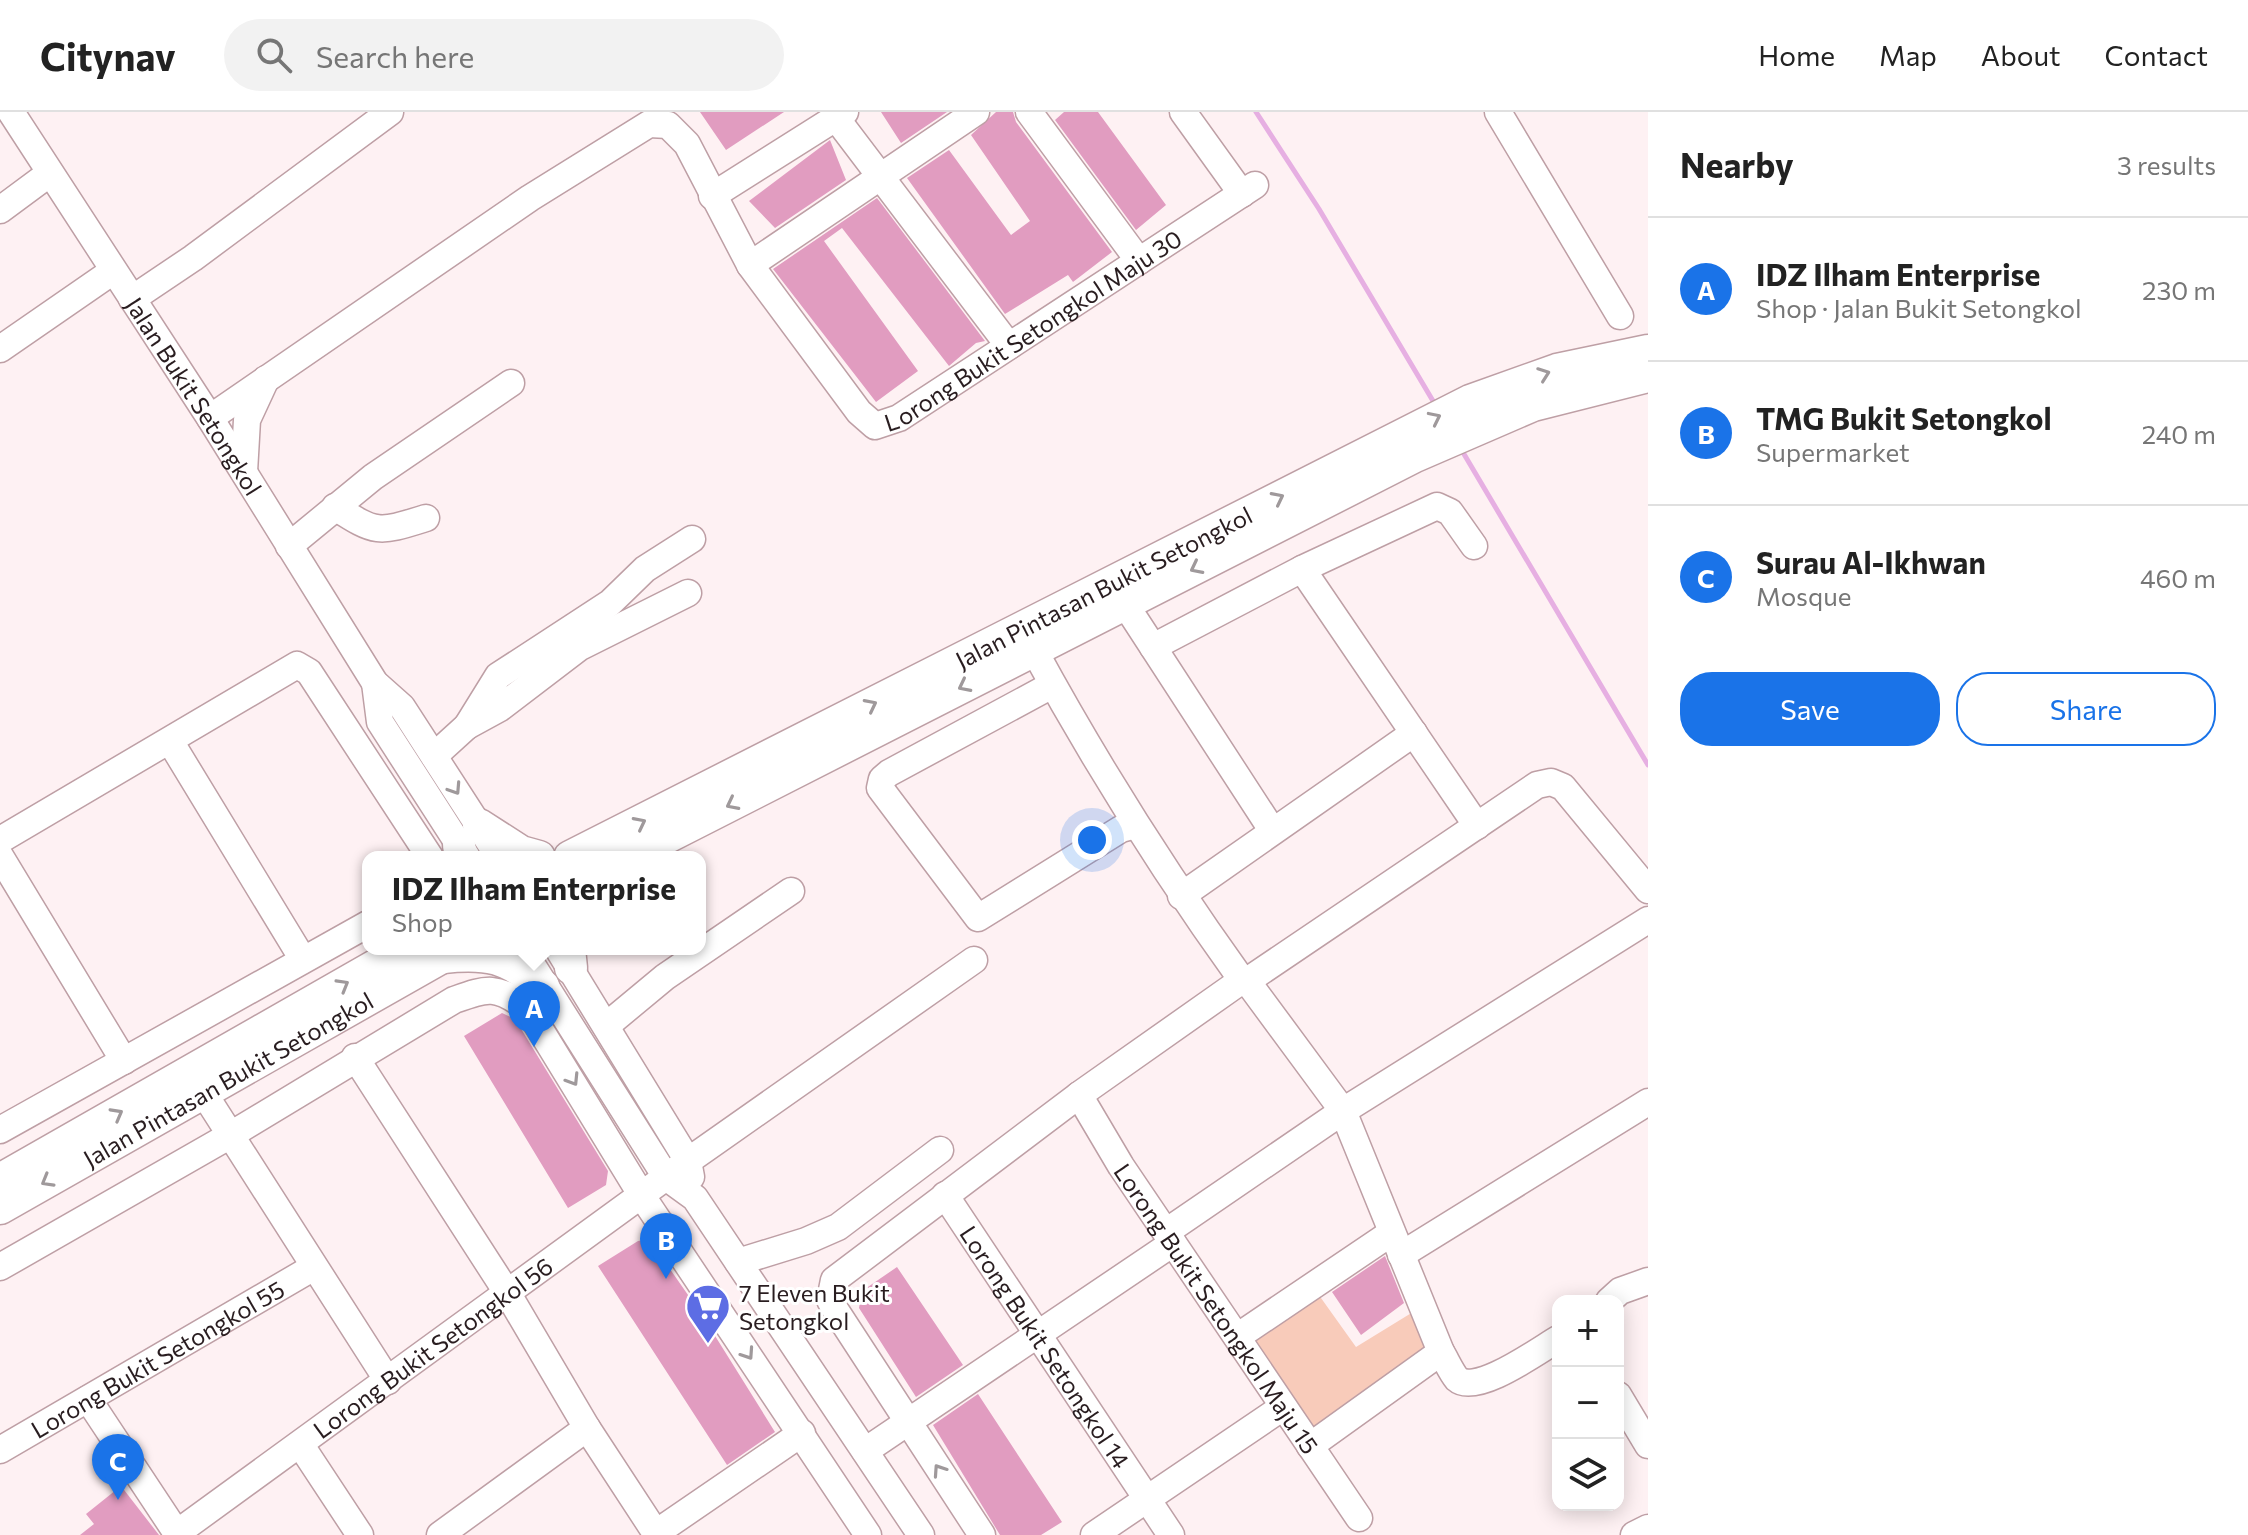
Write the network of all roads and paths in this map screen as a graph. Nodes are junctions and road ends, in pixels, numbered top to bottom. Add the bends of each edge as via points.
1 (11, 112) edge
2 (390, 112) edge
3 (976, 112) edge
4 (1029, 112) edge
5 (1183, 112) edge
6 (1498, 112) edge
7 (840, 115) edge
8 (50, 173) junction
9 (880, 177) junction
10 (712, 196) junction
11 (0, 210) edge
12 (1139, 261) junction
13 (750, 265) junction
14 (113, 271) junction
15 (132, 299) junction
16 (1620, 316) dead end
17 (1009, 346) junction
18 (0, 349) edge
19 (1648, 351) edge
20 (1648, 376) edge
21 (266, 379) junction
22 (185, 380) junction
23 (511, 383) dead end
24 (237, 399) junction
25 (1475, 413) junction
26 (210, 418) junction
27 (1408, 446) junction
28 (244, 472) junction
29 (335, 507) junction
30 (426, 518) dead end
31 (692, 539) dead end
32 (289, 546) junction
33 (1474, 546) dead end
34 (1302, 569) junction
35 (688, 593) dead end
36 (1125, 604) junction
37 (1153, 647) junction
38 (1034, 650) junction
39 (375, 683) junction
40 (1052, 685) junction
41 (467, 726) junction
42 (1414, 733) junction
43 (170, 741) junction
44 (434, 756) junction
45 (1136, 825) junction
46 (1477, 826) junction
47 (1272, 830) junction
48 (0, 840) edge
49 (459, 848) edge
50 (506, 851) edge
51 (576, 851) edge
52 (640, 851) edge
53 (0, 856) edge
54 (1648, 890) edge
55 (791, 891) dead end
56 (1181, 896) junction
57 (1648, 920) edge
58 (362, 927) edge
59 (706, 949) edge
60 (394, 955) edge
61 (447, 955) edge
62 (487, 955) edge
63 (525, 955) edge
64 (566, 955) edge
65 (697, 955) edge
66 (302, 958) junction
67 (974, 960) dead end
68 (1244, 983) junction
69 (543, 986) junction
70 (606, 1026) junction
71 (355, 1057) junction
72 (124, 1061) junction
73 (1079, 1095) junction
74 (1648, 1102) edge
75 (1343, 1111) junction
76 (216, 1114) junction
77 (0, 1130) edge
78 (940, 1150) dead end
79 (688, 1161) junction
80 (666, 1177) junction
81 (0, 1180) edge
82 (945, 1195) junction
83 (642, 1196) junction
84 (695, 1198) junction
85 (0, 1208) edge
86 (1169, 1238) junction
87 (1396, 1244) junction
88 (738, 1262) junction
89 (0, 1267) edge
90 (314, 1267) junction
91 (1648, 1281) edge
92 (508, 1294) junction
93 (1616, 1295) edge
94 (1037, 1335) junction
95 (1237, 1337) junction
96 (1552, 1342) edge
97 (1441, 1352) junction
98 (388, 1381) junction
99 (88, 1399) junction
100 (1624, 1405) edge
101 (1283, 1407) junction
102 (907, 1423) junction
103 (587, 1428) junction
104 (802, 1433) junction
105 (300, 1444) junction
106 (1648, 1445) edge
107 (1310, 1446) junction
108 (0, 1450) edge
109 (865, 1451) junction
110 (1147, 1499) junction
111 (1359, 1518) dead end
112 (1648, 1528) edge
113 (917, 1533) edge
114 (177, 1534) edge
115 (656, 1534) edge
116 (360, 1535) edge
117 (440, 1535) edge
118 (868, 1535) edge
119 (982, 1535) edge
120 (1094, 1535) edge
121 (1171, 1535) edge
122 (1634, 1535) edge

1 - 8 street, Jalan Bukit Setongkol
2 - 15 street
3 - 9 street
4 - 12 street
5 - 12 street, Lorong Bukit Setongkol Maju 30 via 1249,190
6 - 16 street
7 - 9 street
7 - 10 street
8 - 11 street
8 - 14 street, Jalan Bukit Setongkol
9 - 13 street
9 - 17 street
10 - 13 street, Lorong Bukit Setongkol Maju 30
10 - 21 street, Lorong Bukit Setongkol Maju 30 via 687,144 668,125 649,124 530,198
12 - 17 street, Lorong Bukit Setongkol Maju 30
13 - 17 street, Lorong Bukit Setongkol Maju 30 via 859,412 875,426 899,418
14 - 15 street, Jalan Bukit Setongkol
14 - 18 street
15 - 22 street, Jalan Bukit Setongkol
25 -> 19 main road, Jalan Pintasan Bukit Setongkol via 1557,370
20 - 25 main road, Jalan Pintasan Bukit Setongkol via 1533,405
21 - 24 street
21 - 28 street via 247,420
22 - 24 street
22 - 26 street, Jalan Bukit Setongkol
23 - 29 street
24 - 26 street
25 - 27 main road, Jalan Pintasan Bukit Setongkol
26 - 28 street, Jalan Bukit Setongkol
27 -> 36 main road, Jalan Pintasan Bukit Setongkol
51 -> 27 main road, Jalan Pintasan Bukit Setongkol
28 - 32 street, Jalan Bukit Setongkol
29 - 30 street via 380,531
29 - 32 street
31 - 41 street via 645,569 610,603 498,676
32 - 39 street, Jalan Bukit Setongkol
33 - 34 street via 1450,512 1437,506
34 - 37 street
34 - 42 street
35 - 41 street via 580,647 500,708
36 - 37 street
36 - 38 main road, Jalan Pintasan Bukit Setongkol
37 - 47 street
38 - 40 street
38 -> 52 main road, Jalan Pintasan Bukit Setongkol
39 - 44 street, Jalan Bukit Setongkol via 402,707
39 - 49 street, Jalan Bukit Setongkol via 380,722
40 - 45 street
40 - 45 street via 889,773 880,788 978,918 1121,829
41 - 44 street
42 - 46 street
42 - 47 street
43 - 48 street
43 - 49 street via 297,665 309,672
43 - 66 street
44 -> 49 street, Jalan Bukit Setongkol
45 - 56 street
46 - 54 street via 1537,785 1551,782 1563,787
46 - 68 street
47 - 56 street
49 - 50 main road
53 - 72 street
55 - 59 street
56 - 68 street
57 - 75 street
58 - 66 street
81 -> 60 main road, Jalan Pintasan Bukit Setongkol
61 - 76 main road, Jalan Pintasan Bukit Setongkol
62 - 69 main road via 514,963
63 - 69 street
64 - 70 street
65 - 70 street
66 - 72 street
67 - 79 street, Lorong Bukit Setongkol 56
68 - 73 street
68 - 75 street via 1295,1042
69 - 80 street
70 - 79 street
71 - 76 street
71 -> 83 street via 433,1012 485,990 505,992 527,1008
71 - 92 street
72 - 77 street
73 - 82 street
73 - 86 street, Lorong Bukit Setongkol Maju 15
74 - 87 street
75 - 86 street
75 - 87 street
76 -> 85 main road, Jalan Pintasan Bukit Setongkol
76 - 89 street
76 - 90 street
78 - 88 street via 838,1227
79 - 80 street, Lorong Bukit Setongkol 56
79 - 84 street
80 - 83 street, Lorong Bukit Setongkol 56
80 - 84 street
82 - 94 street, Lorong Bukit Setongkol 14
82 - 102 street via 834,1280 830,1300
83 - 92 street, Lorong Bukit Setongkol 56
83 -> 104 street
84 - 88 street
86 - 94 street
86 - 95 street, Lorong Bukit Setongkol Maju 15
87 - 95 street
87 - 97 street
88 - 109 street
90 - 98 street
90 - 99 street, Lorong Bukit Setongkol 55
91 - 93 street
92 - 98 street, Lorong Bukit Setongkol 56
92 - 103 street
94 - 102 street
94 - 110 street, Lorong Bukit Setongkol 14
95 - 101 street, Lorong Bukit Setongkol Maju 15
96 - 97 street via 1484,1382 1469,1384 1457,1379
97 - 107 street
98 - 105 street, Lorong Bukit Setongkol 56
99 - 108 street, Lorong Bukit Setongkol 55
99 - 114 street
100 - 106 street
101 - 107 street, Lorong Bukit Setongkol Maju 15
101 - 110 street
102 - 109 street
119 -> 102 street
103 - 115 street
103 - 117 street
104 - 115 street
104 - 118 street
105 - 114 street, Lorong Bukit Setongkol 56
105 - 116 street
107 - 111 street, Lorong Bukit Setongkol Maju 15
109 - 113 street
110 - 120 street
110 - 121 street, Lorong Bukit Setongkol 14
112 - 122 street

